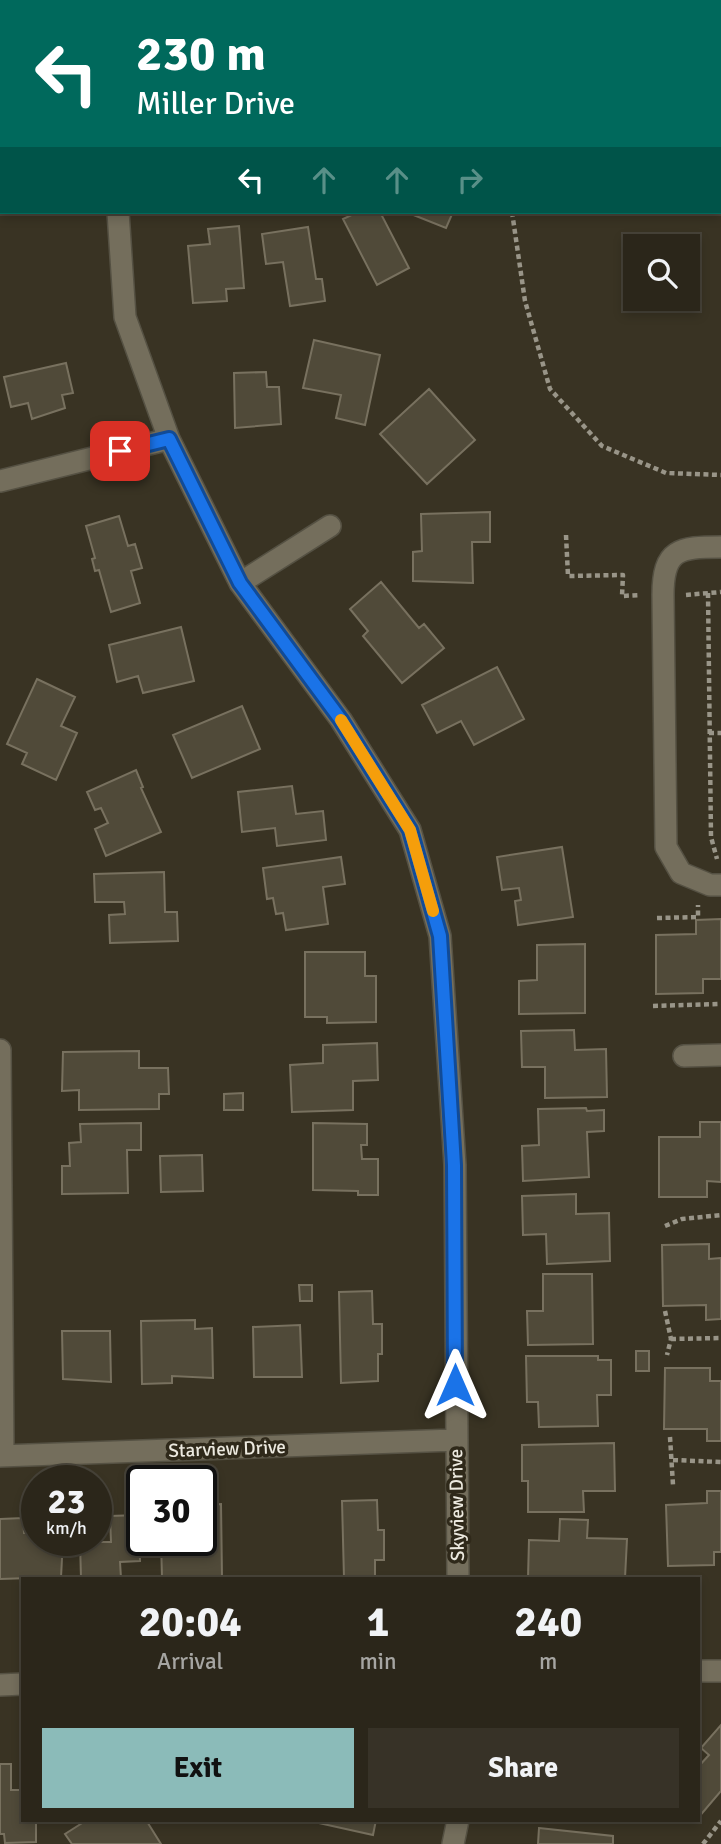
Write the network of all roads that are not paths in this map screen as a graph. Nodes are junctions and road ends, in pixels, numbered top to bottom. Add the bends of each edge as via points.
1 (118, 214) edge
2 (169, 439) junction
3 (0, 481) edge
4 (330, 526) dead end
5 (721, 547) edge
6 (240, 583) junction
7 (715, 894) edge
8 (0, 1050) edge
9 (721, 1055) edge
10 (684, 1056) dead end
11 (455, 1440) junction
12 (2, 1456) edge
13 (458, 1577) edge
14 (700, 1671) edge
15 (721, 1671) edge
16 (21, 1684) edge
17 (0, 1685) edge
18 (458, 1822) edge
19 (453, 1844) edge

1 - 2 street, Skyview Drive via 125,317
2 - 3 street
2 - 6 street, Skyview Drive
4 - 6 street
5 - 7 street via 691,547 671,557 663,573 666,847 681,873 710,885
6 - 11 street, Skyview Drive via 341,720 410,830 440,936 454,1165
8 - 12 street
9 - 10 street
11 - 12 street, Starview Drive
11 - 13 street, Skyview Drive
14 - 15 street
16 - 17 street
18 - 19 street

